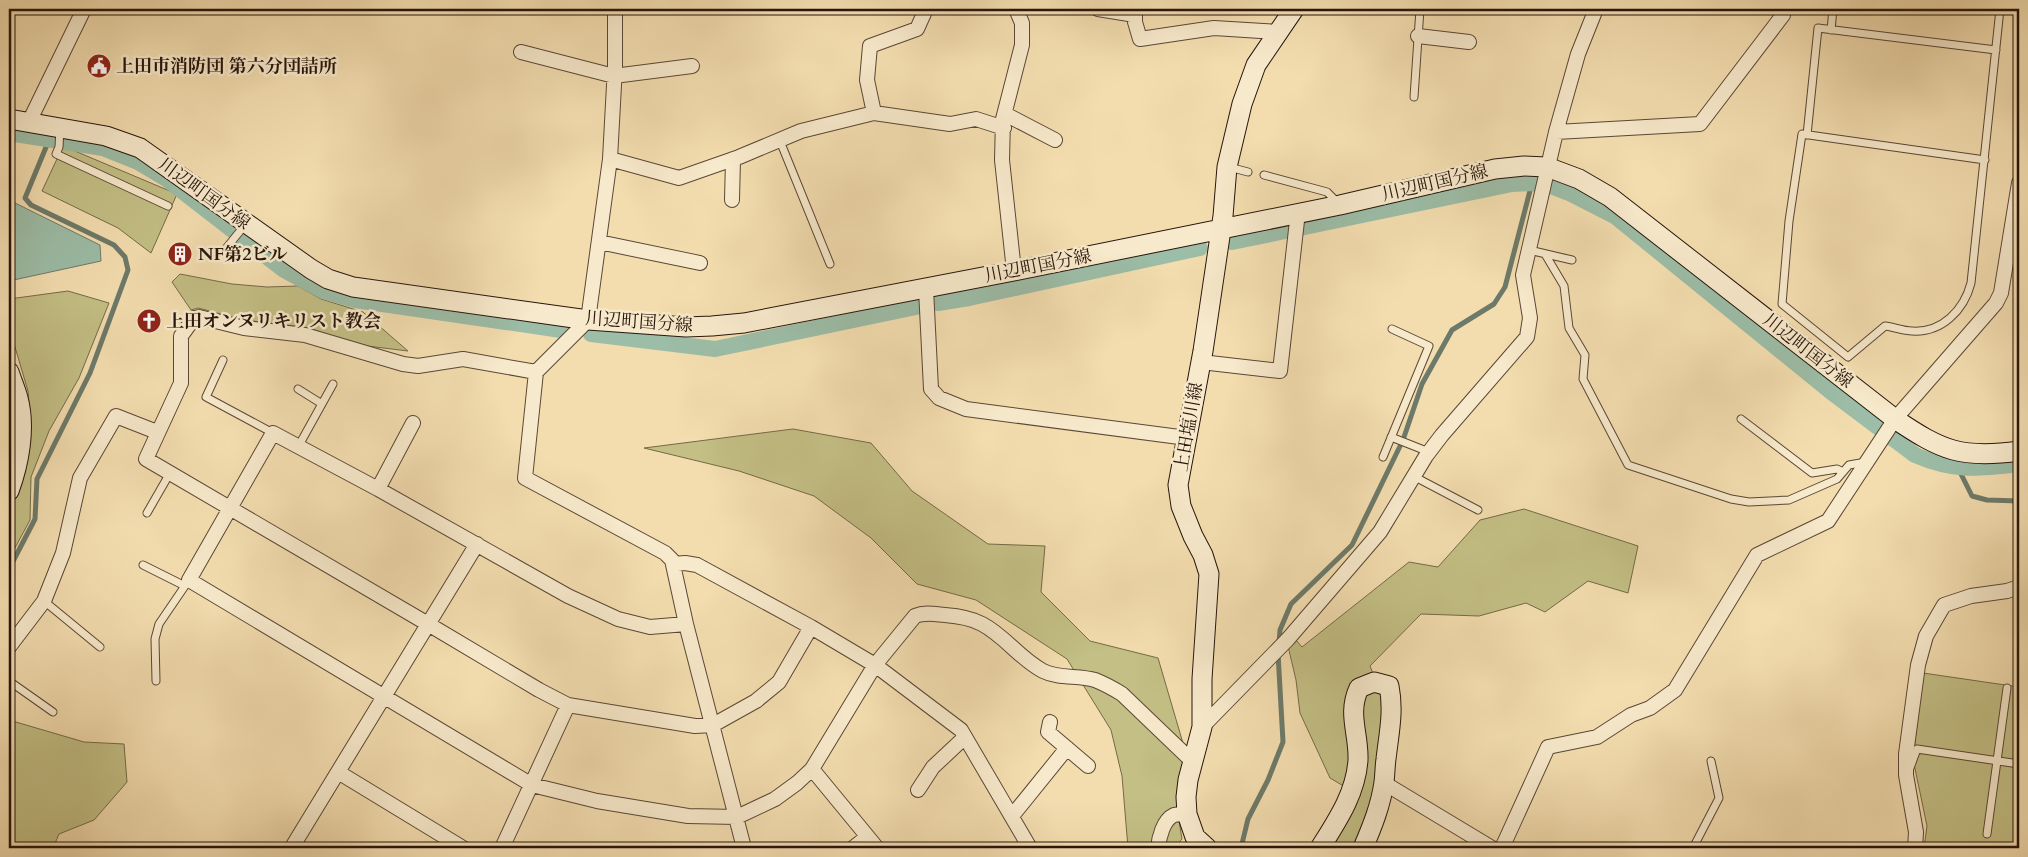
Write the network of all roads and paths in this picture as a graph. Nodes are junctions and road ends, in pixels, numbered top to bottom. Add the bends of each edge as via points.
1 (84, 9) edge
2 (615, 9) edge
3 (926, 9) edge
4 (1016, 9) edge
5 (1098, 9) edge
6 (1294, 9) edge
7 (1420, 9) edge
8 (1596, 9) edge
9 (1784, 9) edge
10 (1833, 9) edge
11 (2000, 9) edge
12 (1135, 12) edge
13 (1831, 30) junction
14 (1278, 32) junction
15 (1418, 36) junction
16 (1469, 42) dead end
17 (1996, 50) junction
18 (521, 52) dead end
19 (692, 66) dead end
20 (614, 76) junction
21 (1414, 97) dead end
22 (874, 112) junction
23 (9, 119) edge
24 (1004, 121) junction
25 (28, 122) junction
26 (60, 131) junction
27 (1556, 132) junction
28 (1808, 135) junction
29 (1055, 140) dead end
30 (780, 141) junction
31 (733, 159) junction
32 (610, 160) junction
33 (1985, 160) junction
34 (1227, 167) junction
35 (1248, 172) dead end
36 (1264, 175) dead end
37 (1544, 179) junction
38 (2019, 183) edge
39 (732, 200) dead end
40 (1340, 205) junction
41 (168, 206) dead end
42 (1298, 212) junction
43 (1220, 229) junction
44 (241, 230) junction
45 (599, 242) junction
46 (1529, 250) junction
47 (223, 252) dead end
48 (1545, 254) junction
49 (1572, 260) dead end
50 (700, 263) dead end
51 (830, 264) dead end
52 (1014, 272) junction
53 (926, 289) junction
54 (588, 320) junction
55 (1392, 329) dead end
56 (223, 360) dead end
57 (1201, 362) junction
58 (9, 372) edge
59 (536, 372) junction
60 (334, 384) dead end
61 (298, 389) dead end
62 (322, 404) junction
63 (1741, 418) dead end
64 (1895, 419) junction
65 (413, 423) dead end
66 (158, 432) junction
67 (273, 434) junction
68 (1392, 437) junction
69 (1187, 438) junction
70 (298, 447) junction
71 (2019, 451) edge
72 (1429, 452) junction
73 (1383, 457) dead end
74 (1866, 462) junction
75 (1843, 472) junction
76 (170, 473) junction
77 (1415, 477) junction
78 (378, 489) junction
79 (9, 491) edge
80 (231, 508) junction
81 (1478, 510) dead end
82 (148, 513) dead end
83 (477, 544) junction
84 (674, 564) junction
85 (143, 565) dead end
86 (187, 583) junction
87 (2019, 587) edge
88 (44, 601) junction
89 (428, 624) junction
90 (686, 624) junction
91 (811, 627) junction
92 (9, 648) edge
93 (100, 648) dead end
94 (875, 665) junction
95 (9, 680) edge
96 (156, 681) dead end
97 (2007, 688) dead end
98 (384, 698) junction
99 (568, 705) junction
100 (52, 712) dead end
101 (1050, 722) dead end
102 (713, 725) junction
103 (1202, 727) junction
104 (965, 737) junction
105 (1067, 748) junction
106 (1711, 761) dead end
107 (1997, 761) junction
108 (1193, 762) junction
109 (2019, 764) edge
110 (1088, 766) dead end
111 (812, 769) junction
112 (338, 772) junction
113 (1906, 775) junction
114 (1384, 783) junction
115 (532, 785) junction
116 (918, 790) dead end
117 (1187, 814) junction
118 (1012, 816) junction
119 (737, 817) junction
120 (1987, 834) dead end
121 (867, 836) junction
122 (299, 848) edge
123 (463, 848) edge
124 (502, 848) edge
125 (744, 848) edge
126 (852, 848) edge
127 (877, 848) edge
128 (1030, 848) edge
129 (1158, 848) edge
130 (1206, 848) edge
131 (1320, 848) edge
132 (1363, 848) edge
133 (1492, 848) edge
134 (1502, 848) edge
135 (1693, 848) edge
136 (1915, 848) edge

1 - 25 street
2 - 20 street
3 - 22 street via 916,29 870,46 867,80
4 - 24 street via 1022,23 1022,45
5 - 12 street
6 - 14 street, 上田塩川線
7 - 15 lane
8 - 27 street via 1578,54
9 - 27 street via 1783,15 1700,124
10 - 13 lane
11 - 17 lane
12 - 14 street via 1140,39 1214,28
13 - 17 lane
13 - 28 lane via 1818,28
14 - 34 street, 上田塩川線 via 1256,65 1242,104
15 - 16 street
15 - 21 lane
17 - 33 lane
18 - 20 street
19 - 20 street
20 - 32 street
22 - 24 street via 950,124 976,118
22 - 30 street via 800,131
23 - 25 street, 川辺町国分線
24 - 29 street
24 - 52 street via 1002,160
25 - 26 street, 川辺町国分線
26 - 41 lane via 56,154
26 - 44 street, 川辺町国分線 via 106,136 140,148
27 - 37 street
28 - 33 lane
28 - 33 lane via 1802,134 1789,221 1782,304 1848,357 1885,326 1912,331 1931,330 1950,319 1961,306 1970,283
30 - 31 street
30 - 51 lane
31 - 32 street via 679,178
31 - 39 street
32 - 45 street
34 - 35 lane
34 - 43 street, 上田塩川線
36 - 40 lane via 1327,192
37 - 40 street, 川辺町国分線 via 1524,166 1495,169
37 - 46 street
37 - 64 street, 川辺町国分線 via 1579,179 1610,197
38 - 64 street via 2001,293 1996,303
40 - 42 street, 川辺町国分線
42 - 43 street, 川辺町国分線
42 - 57 street via 1280,371
43 - 52 street, 川辺町国分線
43 - 57 street, 上田塩川線
44 - 47 lane
44 - 54 street, 川辺町国分線 via 328,279 353,287
45 - 50 street
45 - 54 street
46 - 48 lane
46 - 72 street via 1522,275 1530,318 1527,337
48 - 49 lane
48 - 75 lane via 1564,286 1569,328 1585,355 1583,379 1628,465 1748,502 1789,500 1837,479
52 - 53 street, 川辺町国分線
53 - 54 street, 川辺町国分線 via 712,326
53 - 69 street via 931,389 939,398 966,409
54 - 59 street
55 - 68 lane via 1429,346
56 - 67 lane via 206,397
57 - 69 street, 上田塩川線
58 - 79 street via 22,426
59 - 66 street via 463,359 418,366 403,364 305,335 244,328 200,316 194,318 181,336 181,383
59 - 84 street via 525,478 666,553
60 - 62 lane
61 - 62 lane
62 - 70 lane
63 - 75 lane via 1812,473 1836,469
64 - 71 street, 川辺町国分線 via 1924,439 1955,451 1974,455
64 - 74 street
65 - 78 street
66 - 76 street via 146,460
66 - 88 street via 116,416 80,478 63,553
67 - 70 street
67 - 80 street
68 - 72 lane
68 - 73 lane
69 - 103 street, 上田塩川線 via 1178,485 1181,506 1209,574
70 - 78 street
72 - 77 street
74 - 75 lane via 1849,465
74 - 134 street via 1828,520 1758,555 1675,690 1650,708 1631,715 1597,737 1548,747
76 - 80 street
76 - 82 lane
77 - 81 lane
77 - 103 street via 1380,532 1288,639
78 - 83 street
80 - 86 street
80 - 89 street
83 - 89 street
83 - 90 street via 568,596 618,619 650,627
84 - 90 street
84 - 91 street via 697,565
85 - 86 lane
86 - 96 lane via 159,624 155,639
86 - 98 street
87 - 113 street via 1944,605 1926,636 1916,674
88 - 92 street
88 - 93 lane
89 - 98 street
89 - 99 street
90 - 102 street
91 - 94 street
91 - 102 street via 779,682 756,701
94 - 104 street via 961,730
94 - 108 street via 915,616 923,613 961,617 994,632 1027,661 1044,671 1094,680 1122,694
94 - 111 street
95 - 100 lane
97 - 107 lane
98 - 112 street
98 - 115 street
99 - 102 street via 695,726
99 - 115 street
101 - 105 street via 1048,732
102 - 119 street
103 - 108 street, 上田塩川線
104 - 116 street via 934,767
104 - 118 street
105 - 110 street
105 - 118 street
106 - 135 lane via 1719,798
107 - 109 lane
107 - 113 lane via 1917,749
107 - 120 lane
108 - 117 street, 上田塩川線 via 1188,780
111 - 119 street via 775,798
111 - 121 street
112 - 122 street via 294,844
112 - 123 street
113 - 136 street via 1916,832
114 - 131 street via 1392,703 1389,686 1374,682 1360,688 1355,697 1352,710 1358,760 1352,790
114 - 132 street via 1374,823
114 - 133 street
115 - 119 street via 597,801 688,816
115 - 124 street
117 - 129 street via 1173,816 1166,821
117 - 130 street, 上田塩川線 via 1195,836
118 - 128 street
119 - 125 street
121 - 126 street
121 - 127 street

